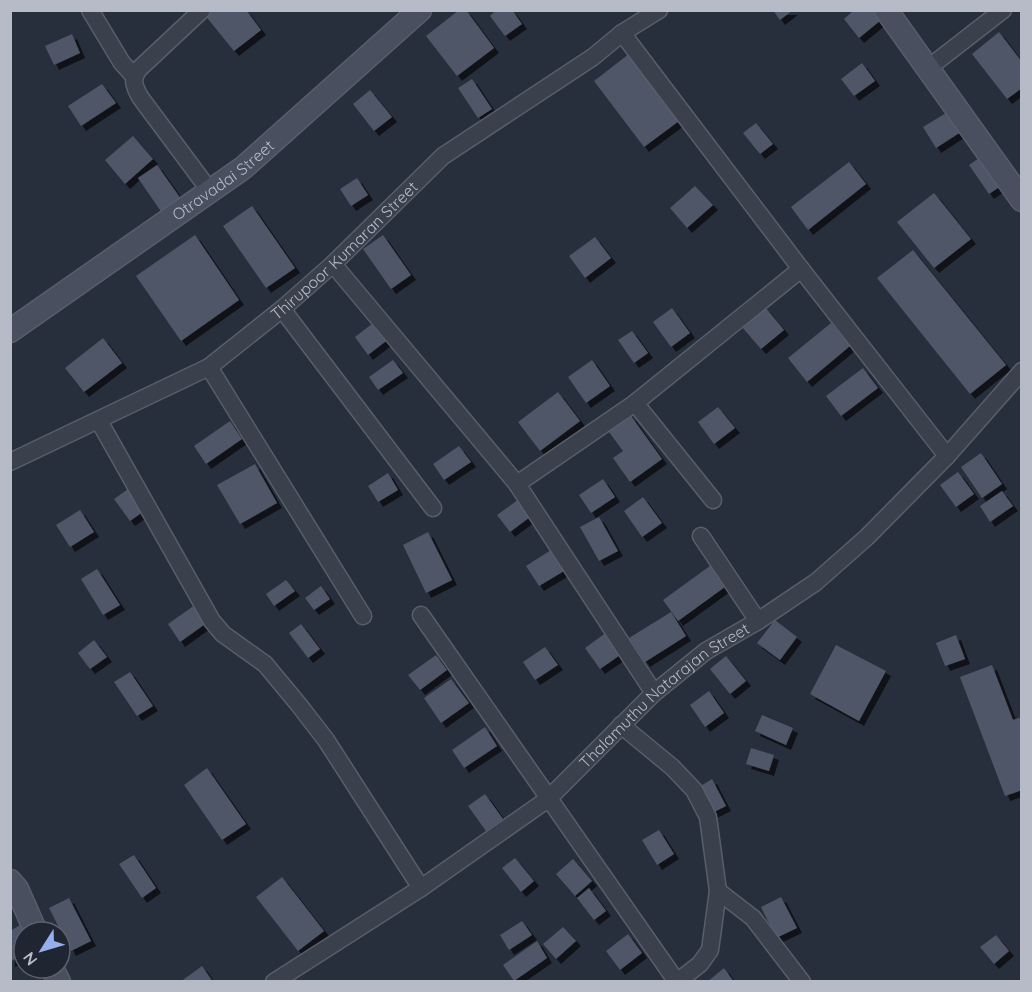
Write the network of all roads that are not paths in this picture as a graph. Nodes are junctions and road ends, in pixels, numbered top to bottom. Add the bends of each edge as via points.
1 (90, 10) edge
2 (202, 10) edge
3 (420, 10) edge
4 (659, 10) edge
5 (886, 10) edge
6 (1003, 10) edge
7 (622, 33) junction
8 (927, 69) junction
9 (134, 76) junction
10 (210, 191) junction
11 (1022, 200) edge
12 (333, 264) junction
13 (801, 269) junction
14 (282, 309) junction
15 (10, 331) edge
16 (209, 367) junction
17 (1022, 371) edge
18 (635, 402) junction
19 (99, 420) junction
20 (947, 456) junction
21 (10, 462) edge
22 (517, 484) junction
23 (713, 500) dead end
24 (433, 508) dead end
25 (701, 536) dead end
26 (421, 615) dead end
27 (363, 616) dead end
28 (758, 621) junction
29 (654, 693) junction
30 (621, 725) junction
31 (548, 799) junction
32 (10, 880) edge
33 (421, 888) junction
34 (718, 891) junction
35 (31, 920) edge
36 (274, 981) edge
37 (802, 981) edge

1 - 9 street
2 - 9 street
3 - 10 street, Otravadai Street via 243,168
4 - 7 street, Thirupoor Kumaran Street
5 - 8 street
6 - 8 street
7 - 12 street, Thirupoor Kumaran Street via 593,57 443,156
7 - 13 street
8 - 11 street
9 - 10 street via 140,97
10 - 15 street, Otravadai Street
12 - 14 street, Thirupoor Kumaran Street
12 - 22 street
13 - 18 street
13 - 20 street
14 - 16 street, Thirupoor Kumaran Street
14 - 24 street
16 - 19 street, Thirupoor Kumaran Street
16 - 27 street
17 - 20 street, Thalamuthu Natarajan Street
18 - 22 street
18 - 23 street
19 - 21 street, Thirupoor Kumaran Street
19 - 33 street via 212,621 222,634 265,664 306,714
20 - 28 street, Thalamuthu Natarajan Street via 816,582
22 - 29 street
25 - 28 street
26 - 31 street
28 - 29 street, Thalamuthu Natarajan Street via 706,651
29 - 30 street, Thalamuthu Natarajan Street
30 - 31 street, Thalamuthu Natarajan Street
30 - 34 street via 672,766 694,790 708,817
31 - 33 street, Thalamuthu Natarajan Street
31 - 34 street via 676,981 700,964 710,950
32 - 35 street
33 - 36 street, Thalamuthu Natarajan Street
34 - 37 street via 753,918

